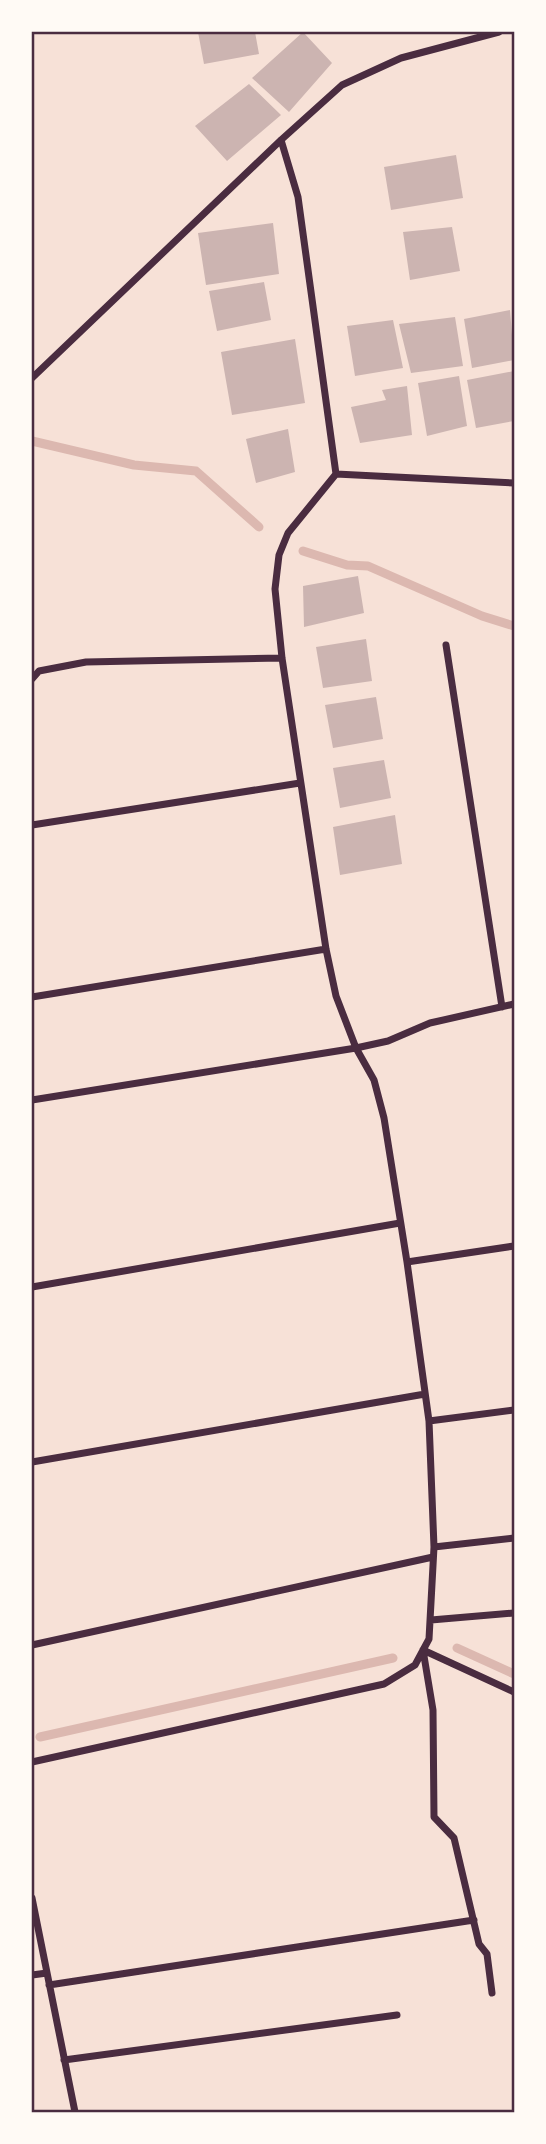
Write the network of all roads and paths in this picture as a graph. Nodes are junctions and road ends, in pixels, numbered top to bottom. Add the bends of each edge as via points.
1 (499, 32) edge
2 (281, 139) junction
3 (32, 378) edge
4 (336, 474) junction
5 (514, 483) edge
6 (446, 645) dead end
7 (282, 658) junction
8 (32, 679) edge
9 (300, 783) junction
10 (32, 825) edge
11 (326, 949) junction
12 (32, 997) edge
13 (514, 1004) edge
14 (502, 1007) junction
15 (356, 1048) junction
16 (32, 1100) edge
17 (400, 1223) junction
18 (514, 1246) edge
19 (407, 1262) junction
20 (32, 1287) edge
21 (425, 1394) junction
22 (514, 1410) edge
23 (429, 1421) junction
24 (32, 1462) edge
25 (514, 1538) edge
26 (434, 1546) junction
27 (433, 1556) junction
28 (514, 1613) edge
29 (431, 1620) junction
30 (32, 1645) edge
31 (423, 1650) junction
32 (514, 1692) edge
33 (32, 1762) edge
34 (32, 1898) edge
35 (474, 1920) junction
36 (47, 1973) junction
37 (32, 1975) edge
38 (49, 1986) junction
39 (492, 1993) dead end
40 (397, 2015) dead end
41 (64, 2060) junction
42 (75, 2112) edge

1 - 2 street via 401,58 342,85
2 - 3 street
2 - 4 street via 298,197
4 - 5 street
4 - 7 street via 288,533 279,555 275,589
6 - 14 street
7 - 8 street via 86,662 39,671
7 - 9 street
9 - 10 street
9 - 11 street
11 - 12 street
11 - 15 street via 336,996
13 - 14 street
14 - 15 street via 430,1023 388,1041
15 - 16 street
15 - 17 street via 373,1080 384,1118
17 - 19 street
17 - 20 street
18 - 19 street
19 - 21 street
21 - 23 street
21 - 24 street
22 - 23 street
23 - 26 street
25 - 26 street
26 - 27 street
27 - 29 street
27 - 30 street
28 - 29 street
29 - 31 street
31 - 32 street
31 - 33 street via 415,1665 384,1684
31 - 35 street via 433,1710 434,1817 454,1838
34 - 36 street
35 - 38 street
35 - 39 street via 479,1944 487,1954
36 - 37 street
36 - 38 street
38 - 41 street
40 - 41 street
41 - 42 street

